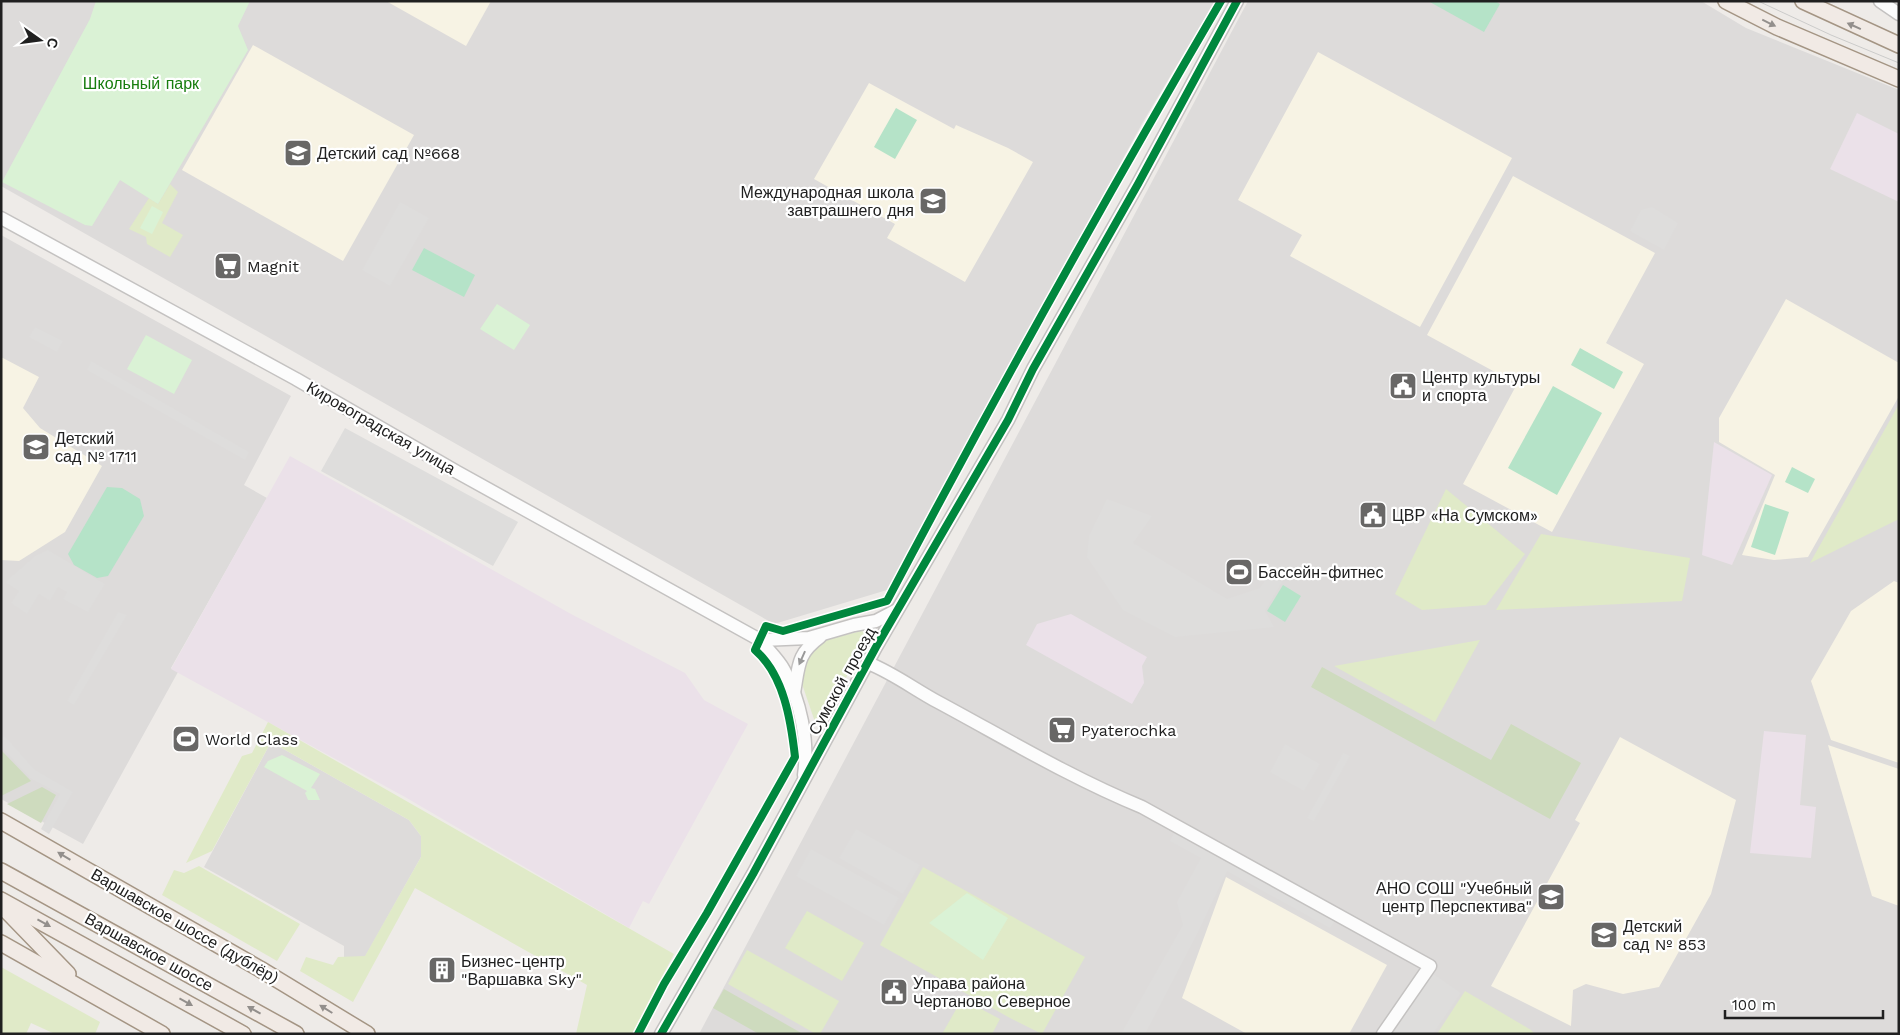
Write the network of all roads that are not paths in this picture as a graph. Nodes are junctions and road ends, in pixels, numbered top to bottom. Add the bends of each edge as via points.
1 (1238, 1) edge
2 (1726, 1) edge
3 (1803, 1) edge
4 (1880, 1) edge
5 (1899, 14) edge
6 (1899, 45) edge
7 (1899, 79) edge
8 (1, 218) edge
9 (900, 608) junction
10 (854, 625) junction
11 (826, 633) junction
12 (760, 640) junction
13 (876, 647) junction
14 (868, 662) junction
15 (794, 692) junction
16 (800, 718) junction
17 (830, 730) junction
18 (803, 784) junction
19 (1, 821) edge
20 (1, 871) edge
21 (1, 900) edge
22 (1, 905) edge
23 (1, 943) edge
24 (115, 1007) junction
25 (296, 1033) edge
26 (162, 1034) edge
27 (243, 1034) edge
28 (367, 1034) edge
29 (661, 1034) edge
30 (1383, 1034) edge

1 - 9 street, Сумской проезд via 1033,369 1008,420
2 -> 7 main road via 1777,27
6 -> 3 main road
4 - 5 street
8 - 12 street, Кировоградская улица via 296,379
9 - 10 street via 887,617
9 - 13 street, Сумской проезд
10 - 11 street
10 - 13 street via 873,628
11 - 12 street via 799,640
11 -> 15 street via 808,646 800,659
12 - 15 street via 781,665
13 - 14 street, Сумской проезд
14 - 17 street, Сумской проезд
14 - 30 street via 1038,757 1105,792 1142,807 1430,966
15 - 16 street
16 - 17 street via 812,735 823,735
16 - 18 street via 805,747
17 - 18 street, Сумской проезд
18 - 29 street, Сумской проезд
28 -> 19 main road, Варшавское шоссе (дублёр)
25 -> 20 main road, Варшавское шоссе
21 -> 27 main road, Варшавское шоссе
22 - 24 main road via 56,963
23 - 24 main road
24 - 26 main road

